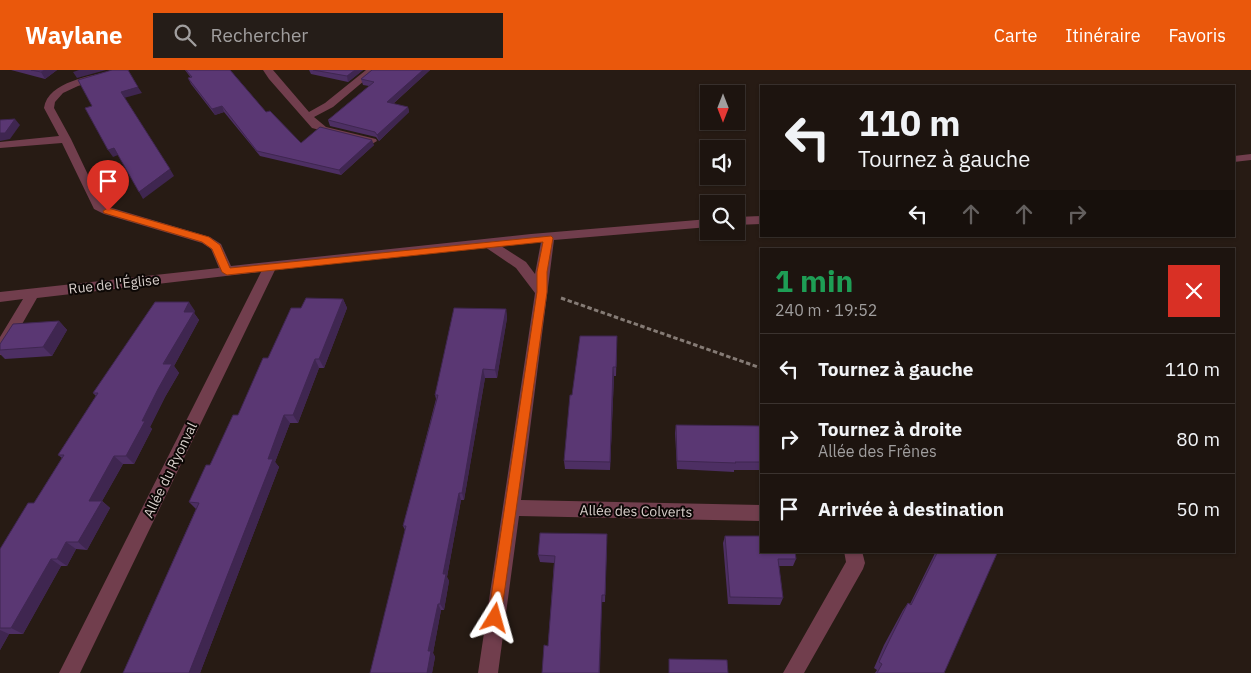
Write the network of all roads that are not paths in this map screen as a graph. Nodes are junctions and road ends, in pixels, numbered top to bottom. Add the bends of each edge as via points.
1 (124, 70) edge
2 (268, 70) edge
3 (372, 70) edge
4 (308, 116) junction
5 (66, 139) junction
6 (372, 141) edge
7 (0, 145) edge
8 (1251, 157) edge
9 (1235, 159) edge
10 (760, 220) edge
11 (745, 221) edge
12 (700, 225) edge
13 (548, 238) junction
14 (489, 244) junction
15 (270, 267) junction
16 (227, 272) junction
17 (542, 292) junction
18 (33, 293) junction
19 (0, 297) edge
20 (0, 350) edge
21 (511, 508) junction
22 (760, 513) edge
23 (854, 553) edge
24 (69, 673) edge
25 (488, 673) edge
26 (793, 673) edge

1 - 5 street via 74,84 50,101 49,108
2 - 4 street
3 - 4 street via 329,105
4 - 6 street via 322,129
5 - 7 street
5 - 16 street via 98,206 206,240 216,247
8 - 9 street
10 - 11 street
12 - 13 street, Rue de l'Église
13 - 14 street, Rue de l'Église
13 - 17 street
14 - 15 street, Rue de l'Église
14 - 17 street via 521,264
15 - 16 street, Rue de l'Église
15 - 24 street, Allée du Ryonval
16 - 18 street, Rue de l'Église
17 - 21 street
18 - 19 street, Rue de l'Église
18 - 20 street
21 - 22 street, Allée des Colverts
21 - 25 street
23 - 26 street via 856,563

